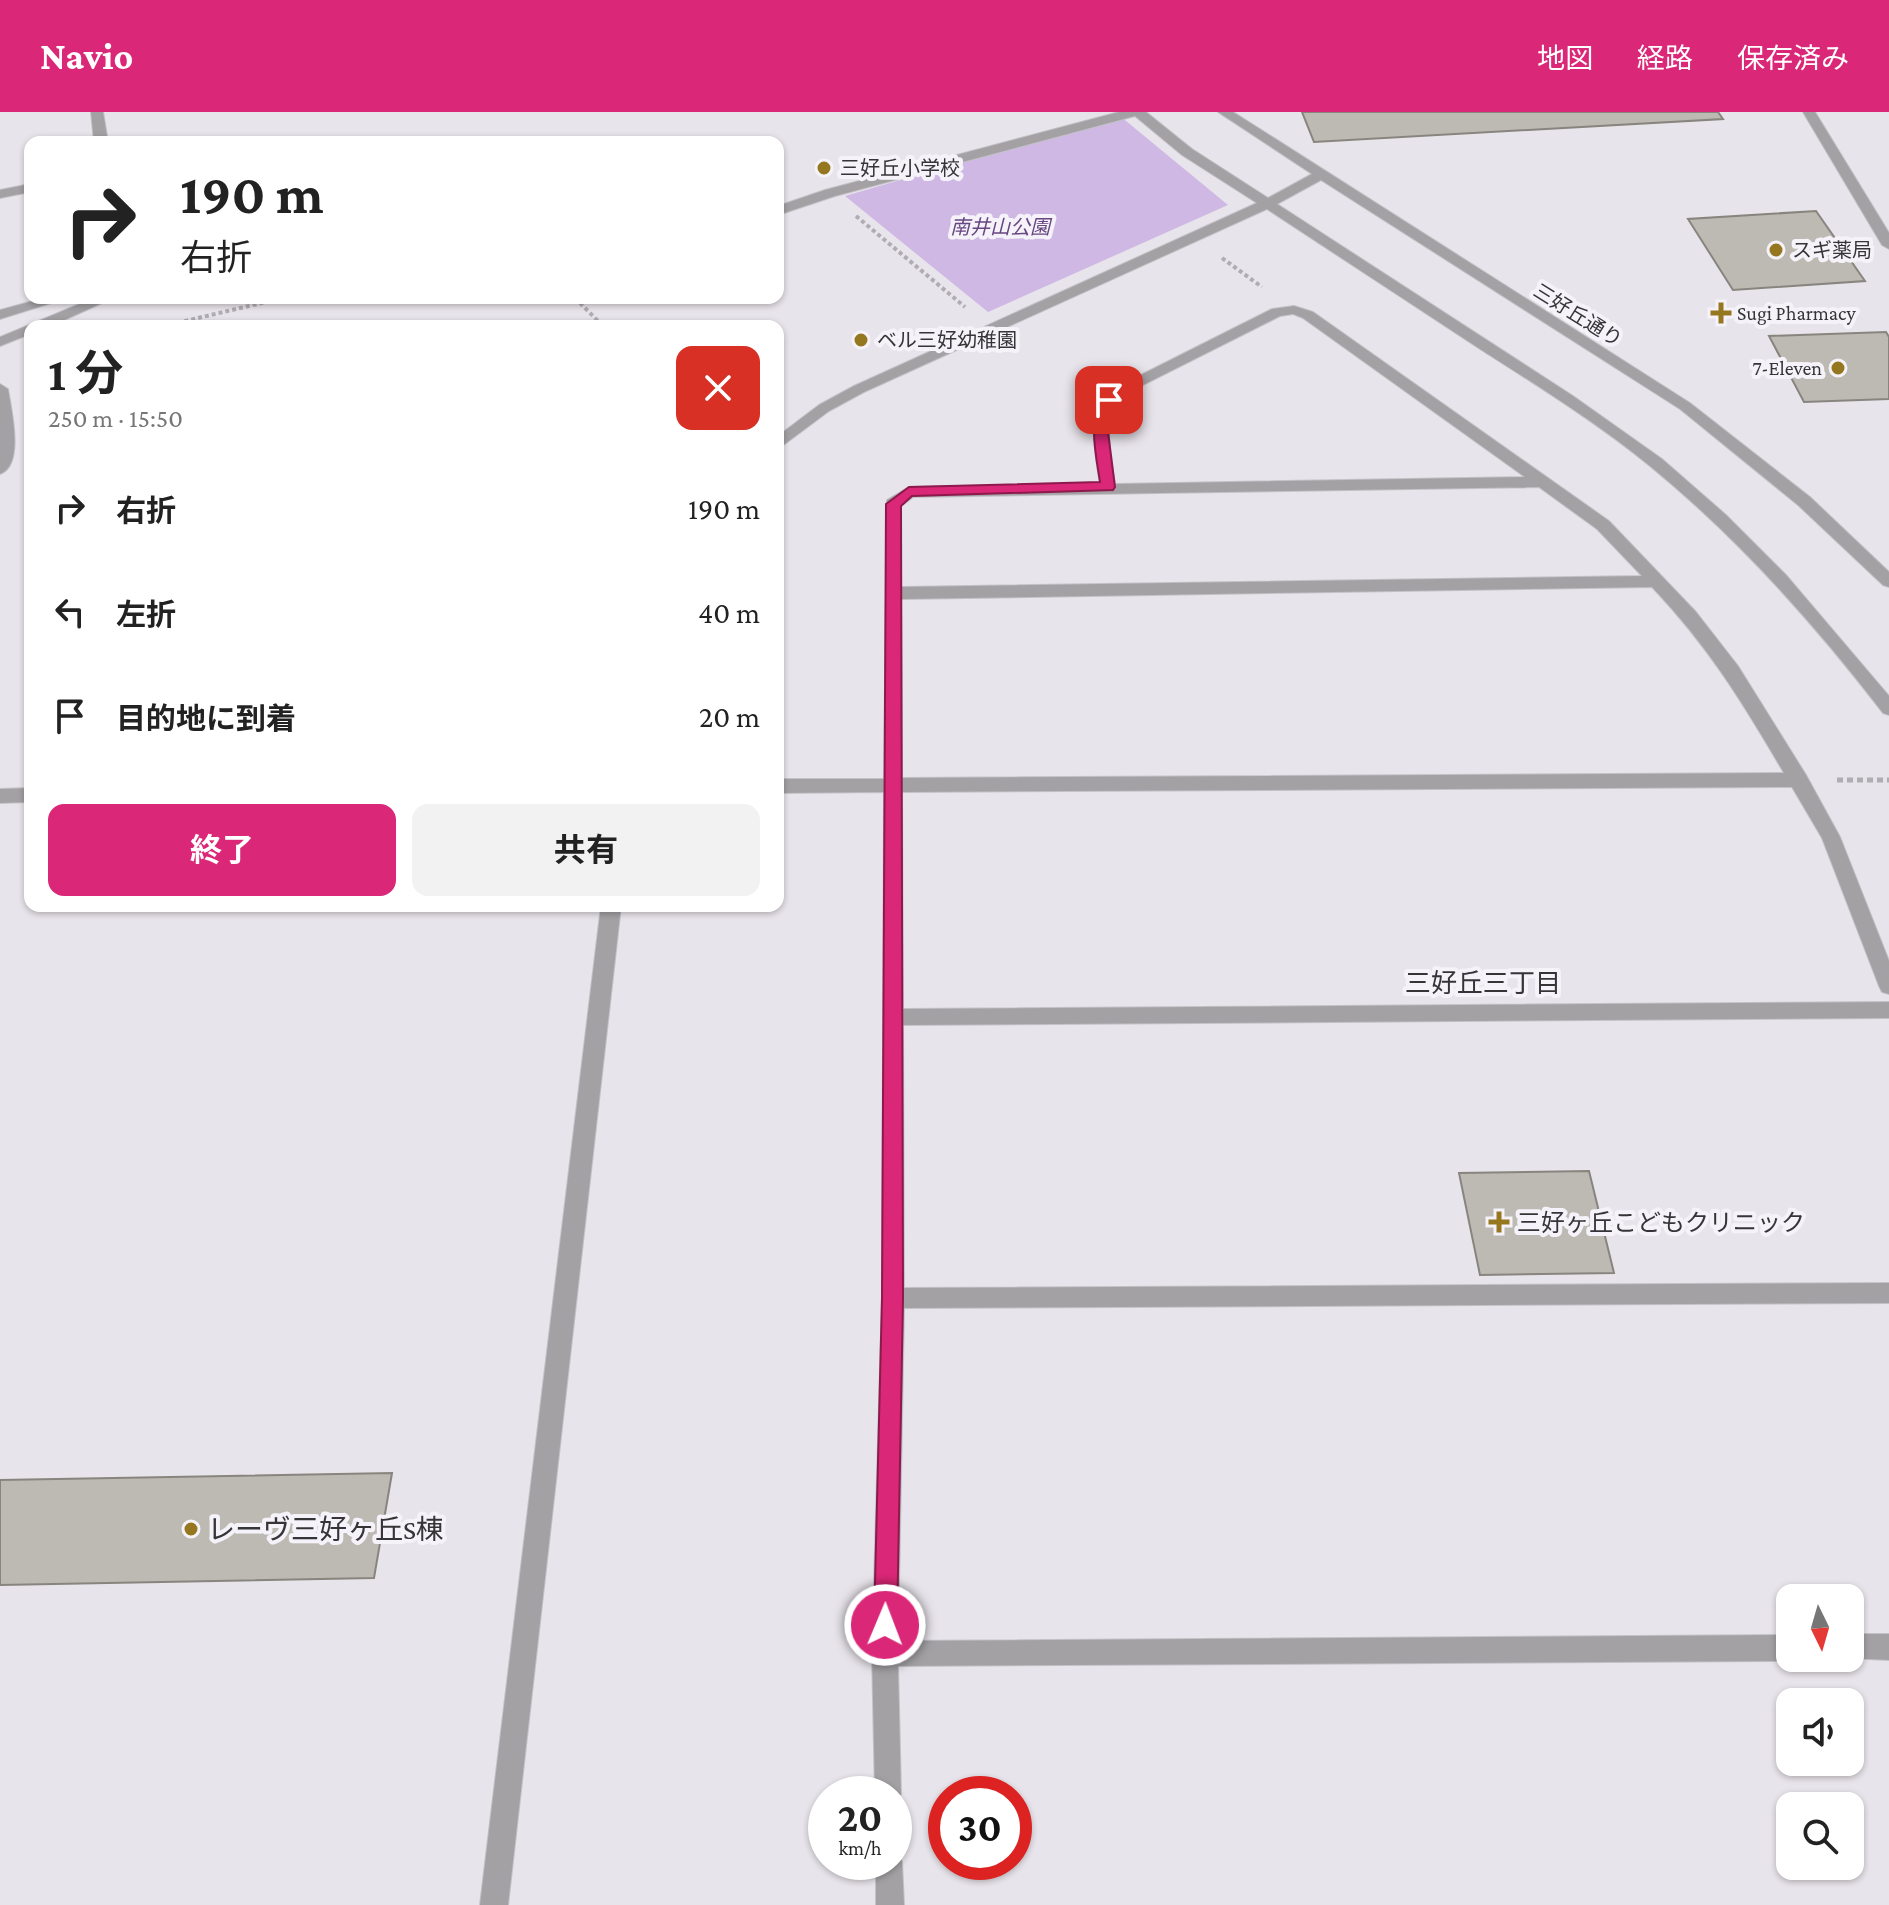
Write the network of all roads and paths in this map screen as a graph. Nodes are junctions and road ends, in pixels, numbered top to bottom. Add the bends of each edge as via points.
1 (97, 112) edge
2 (1136, 112) edge
3 (1224, 112) edge
4 (1809, 112) edge
5 (100, 136) edge
6 (1321, 174) junction
7 (24, 189) edge
8 (830, 193) junction
9 (0, 194) edge
10 (784, 209) edge
11 (1192, 236) junction
12 (1889, 245) edge
13 (39, 304) edge
14 (91, 304) edge
15 (258, 304) edge
16 (581, 304) edge
17 (1294, 310) junction
18 (0, 315) edge
19 (53, 320) edge
20 (190, 320) edge
21 (597, 320) edge
22 (994, 330) junction
23 (24, 332) edge
24 (0, 342) edge
25 (0, 389) edge
26 (784, 439) edge
27 (0, 469) edge
28 (1545, 482) junction
29 (1108, 487) junction
30 (1659, 581) junction
31 (1889, 581) edge
32 (895, 593) junction
33 (1889, 709) edge
34 (1800, 780) junction
35 (1889, 780) edge
36 (894, 784) junction
37 (784, 786) edge
38 (24, 795) edge
39 (0, 796) edge
40 (610, 912) edge
41 (1889, 986) edge
42 (1889, 1010) edge
43 (894, 1017) junction
44 (1889, 1293) edge
45 (893, 1298) junction
46 (1864, 1647) edge
47 (1889, 1647) edge
48 (1776, 1648) edge
49 (885, 1654) junction
50 (888, 1776) edge
51 (889, 1880) edge
52 (494, 1905) edge
53 (890, 1905) edge

1 - 5 street
2 - 8 street
2 - 33 street via 1187,152 1572,402 1655,462 1730,527 1796,595
3 - 6 street, 三好丘通り
4 - 12 street
6 - 11 street
6 - 31 street, 三好丘通り via 1685,406 1804,501
7 - 9 street
8 - 10 street
8 - 22 path
11 - 17 path
11 - 22 street
13 - 18 street
14 - 19 street
15 - 20 path
16 - 21 path
17 - 28 street
17 - 29 street via 1277,312 1109,400 1100,424
22 - 26 street via 859,389
23 - 24 street
25 - 27 street via 8,444
28 - 29 street
28 - 30 street via 1603,525
29 - 32 street via 909,492 893,504
30 - 32 street
30 - 34 street via 1732,670
32 - 36 street
34 - 35 path
34 - 36 street
34 - 41 street via 1831,837
36 - 37 street
36 - 43 street
38 - 39 street
40 - 52 street
42 - 43 street
43 - 45 street
44 - 45 street
45 - 49 street
46 - 47 street
48 - 49 street
49 - 50 street
51 - 53 street

